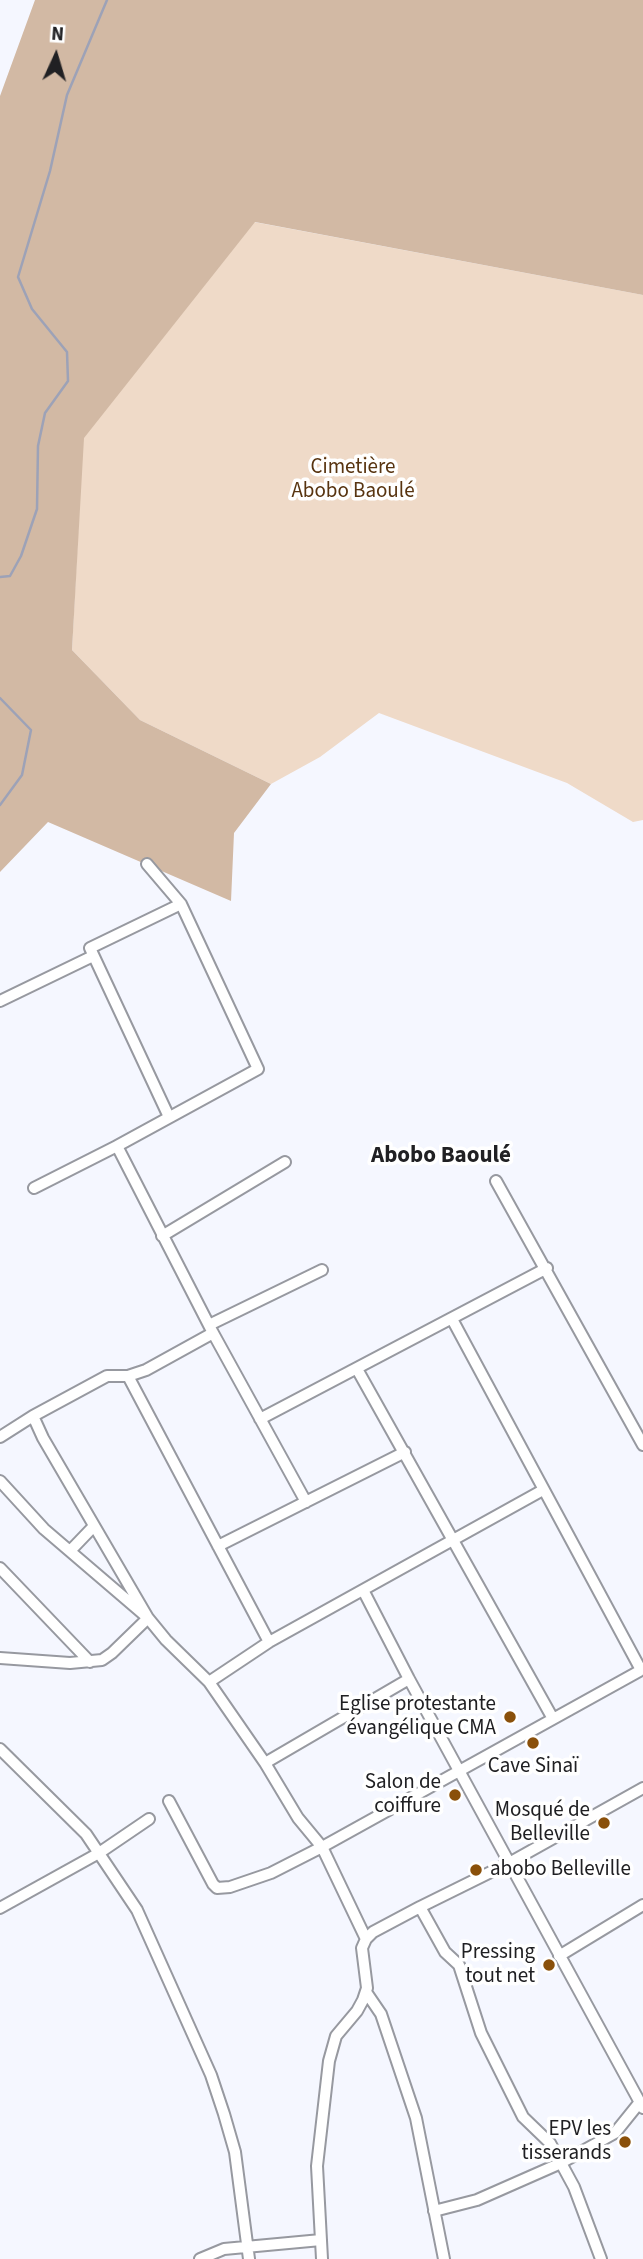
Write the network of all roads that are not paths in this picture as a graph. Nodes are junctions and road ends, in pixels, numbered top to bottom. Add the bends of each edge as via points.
1 (147, 864) dead end
2 (181, 904) junction
3 (93, 956) junction
4 (0, 1001) edge
5 (169, 1117) junction
6 (117, 1146) junction
7 (285, 1162) dead end
8 (496, 1181) dead end
9 (34, 1188) dead end
10 (162, 1236) junction
11 (547, 1268) junction
12 (321, 1270) dead end
13 (452, 1319) junction
14 (211, 1329) junction
15 (357, 1369) junction
16 (128, 1376) junction
17 (33, 1416) junction
18 (260, 1419) junction
19 (0, 1437) edge
20 (643, 1445) edge
21 (405, 1452) junction
22 (0, 1480) edge
23 (543, 1490) junction
24 (306, 1502) junction
25 (94, 1526) junction
26 (452, 1540) junction
27 (218, 1546) junction
28 (70, 1551) junction
29 (0, 1568) edge
30 (363, 1590) junction
31 (148, 1618) junction
32 (269, 1642) junction
33 (0, 1658) edge
34 (90, 1662) junction
35 (642, 1669) edge
36 (409, 1679) junction
37 (209, 1682) junction
38 (552, 1717) junction
39 (0, 1749) edge
40 (265, 1763) junction
41 (458, 1770) junction
42 (643, 1788) edge
43 (169, 1801) dead end
44 (149, 1819) dead end
45 (322, 1847) junction
46 (99, 1853) junction
47 (509, 1863) junction
48 (643, 1906) edge
49 (420, 1907) junction
50 (0, 1908) edge
51 (366, 1939) junction
52 (559, 1956) junction
53 (366, 1992) junction
54 (641, 2105) edge
55 (561, 2163) junction
56 (434, 2211) junction
57 (321, 2240) junction
58 (248, 2253) edge
59 (200, 2259) edge
60 (322, 2259) edge
61 (444, 2259) edge
62 (601, 2259) edge

1 - 2 street
2 - 3 street via 90,948
2 - 5 street via 258,1069
3 - 4 street
3 - 5 street
5 - 6 street
6 - 9 street
6 - 10 street
7 - 10 street
8 - 11 street
10 - 14 street
11 - 13 street
11 - 20 street
12 - 14 street
13 - 15 street
13 - 23 street
14 - 16 street via 146,1370
14 - 18 street
15 - 18 street
15 - 21 street
16 - 17 street via 107,1376
16 - 27 street
17 - 19 street
17 - 25 street
18 - 24 street
21 - 24 street
21 - 26 street
22 - 28 street
23 - 26 street
23 - 35 street
24 - 27 street
25 - 28 street
25 - 31 street
26 - 30 street
26 - 38 street
27 - 32 street
28 - 31 street
29 - 34 street
30 - 32 street
30 - 36 street
31 - 34 street via 112,1653
31 - 37 street
32 - 37 street
33 - 34 street
35 - 38 street
36 - 40 street
36 - 41 street
37 - 40 street
38 - 41 street
39 - 46 street via 66,1812
40 - 45 street via 298,1818
41 - 45 street
41 - 47 street
42 - 47 street
43 - 45 street via 217,1888 271,1872
44 - 46 street
45 - 51 street
46 - 50 street
46 - 58 street via 136,1910 211,2075 235,2152
47 - 49 street
47 - 52 street
48 - 52 street
49 - 51 street
49 - 55 street via 445,1952 459,1965 481,2034 523,2117 550,2143
51 - 53 street via 362,1948
52 - 54 street
53 - 56 street via 381,2014 416,2118
53 - 57 street via 336,2036 329,2061 317,2166
54 - 55 street via 615,2133
55 - 56 street via 477,2200
55 - 62 street via 584,2209
56 - 61 street
57 - 58 street
57 - 60 street
58 - 59 street via 224,2249

